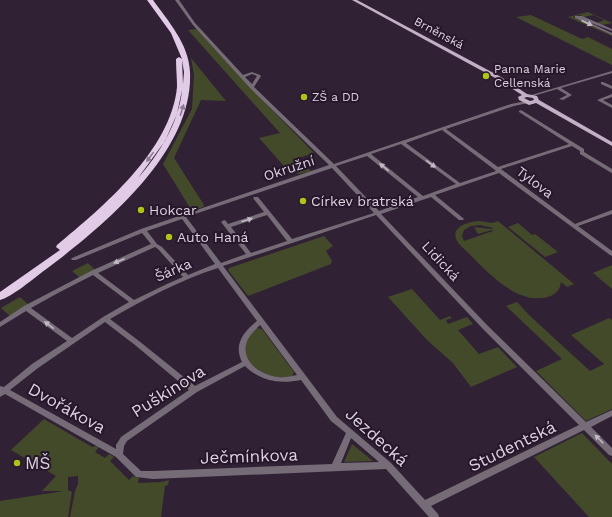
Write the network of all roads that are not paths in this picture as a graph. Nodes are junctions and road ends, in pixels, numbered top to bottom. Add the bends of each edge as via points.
1 (144, 0) edge
2 (150, 0) edge
3 (177, 0) edge
4 (354, 0) edge
5 (612, 30) edge
6 (612, 34) edge
7 (612, 72) edge
8 (243, 77) junction
9 (602, 83) dead end
10 (252, 87) junction
11 (558, 88) junction
12 (612, 88) edge
13 (550, 91) junction
14 (612, 95) edge
15 (525, 98) junction
16 (561, 99) dead end
17 (539, 102) junction
18 (612, 106) edge
19 (521, 111) dead end
20 (443, 129) junction
21 (403, 142) junction
22 (573, 144) junction
23 (612, 144) edge
24 (368, 154) junction
25 (333, 166) junction
26 (498, 170) junction
27 (612, 171) edge
28 (460, 185) junction
29 (432, 194) junction
30 (256, 198) dead end
31 (422, 198) junction
32 (612, 212) edge
33 (267, 213) junction
34 (378, 213) junction
35 (184, 218) junction
36 (461, 219) dead end
37 (574, 226) junction
38 (143, 230) junction
39 (290, 242) junction
40 (155, 245) junction
41 (612, 254) edge
42 (250, 255) junction
43 (74, 259) dead end
44 (219, 265) junction
45 (93, 272) junction
46 (186, 277) junction
47 (0, 290) edge
48 (0, 297) edge
49 (133, 302) junction
50 (26, 308) junction
51 (105, 319) junction
52 (261, 321) junction
53 (0, 324) edge
54 (71, 342) junction
55 (246, 363) junction
56 (303, 377) junction
57 (194, 390) junction
58 (1, 391) edge
59 (612, 413) edge
60 (585, 426) junction
61 (350, 432) junction
62 (612, 453) edge
63 (119, 455) junction
64 (388, 466) junction
65 (335, 467) junction
66 (424, 505) junction
67 (435, 517) edge

1 -> 47 highway via 168,35 179,59 180,95 171,123 146,162 113,201 56,250
48 -> 2 highway via 62,252 109,213 153,164 178,121 187,94 185,58 176,37
3 - 8 street, Lidická via 194,24
4 - 15 main road, Brněnská via 514,87
5 -> 6 street via 576,17
7 - 11 street, Okružní
8 - 10 street, Lidická
8 - 10 street via 250,74 258,75 259,79
9 - 12 street
10 - 25 street, Lidická
11 - 13 street, Okružní
11 - 16 street via 570,95
13 - 15 street, Okružní
13 - 17 street, Okružní
14 - 18 street via 599,100
15 - 17 main road
15 - 20 street, Okružní via 513,105
17 - 23 main road
19 - 22 street
20 - 21 street, Okružní
20 - 26 street, Tylova
21 - 24 street, Okružní
21 -> 28 street
22 - 26 street, Šárka
22 - 27 street via 582,150 582,153
24 - 25 street, Okružní
31 -> 24 street
25 - 34 street, Lidická
25 - 35 street, Okružní via 189,214
26 - 28 street, Šárka
26 - 37 street, Tylova
28 - 29 street, Šárka
29 - 31 street, Šárka
29 - 36 street
30 - 33 street
31 - 34 street, Šárka
32 - 37 street
33 - 39 street
42 -> 33 street via 226,224
34 - 39 street, Šárka
34 - 60 street, Lidická via 485,327
35 - 38 street, Okružní
35 - 44 street, Jezdecká
37 - 41 street, Tylova
38 - 40 street
38 - 43 street, Okružní
39 - 42 street, Šárka
40 -> 45 street
40 - 46 street
42 - 44 street, Šárka
44 - 46 street, Šárka
44 - 52 street, Jezdecká
45 - 49 street
45 - 50 street
46 - 49 street, Šárka
49 - 51 street, Šárka
50 - 53 street
54 -> 50 street
51 - 54 street, Šárka
51 - 57 street
52 - 55 street via 250,329 242,342 241,350
52 - 56 street, Jezdecká
54 - 58 street, Šárka
55 - 56 street via 260,375 269,378 291,380
55 - 57 street, Puškinova
56 - 61 street, Jezdecká via 334,419
57 - 63 street, Puškinova via 124,439 120,445
58 - 63 street, Dvořákova
59 - 60 street, Studentská
62 -> 60 street, Lidická
60 - 66 street, Studentská
61 - 64 street, Jezdecká
61 - 65 street
63 - 65 street, Ječmínkova via 136,472 146,475
64 - 65 street, Ječmínkova
64 - 66 street, Jezdecká
66 - 67 street, Jezdecká

